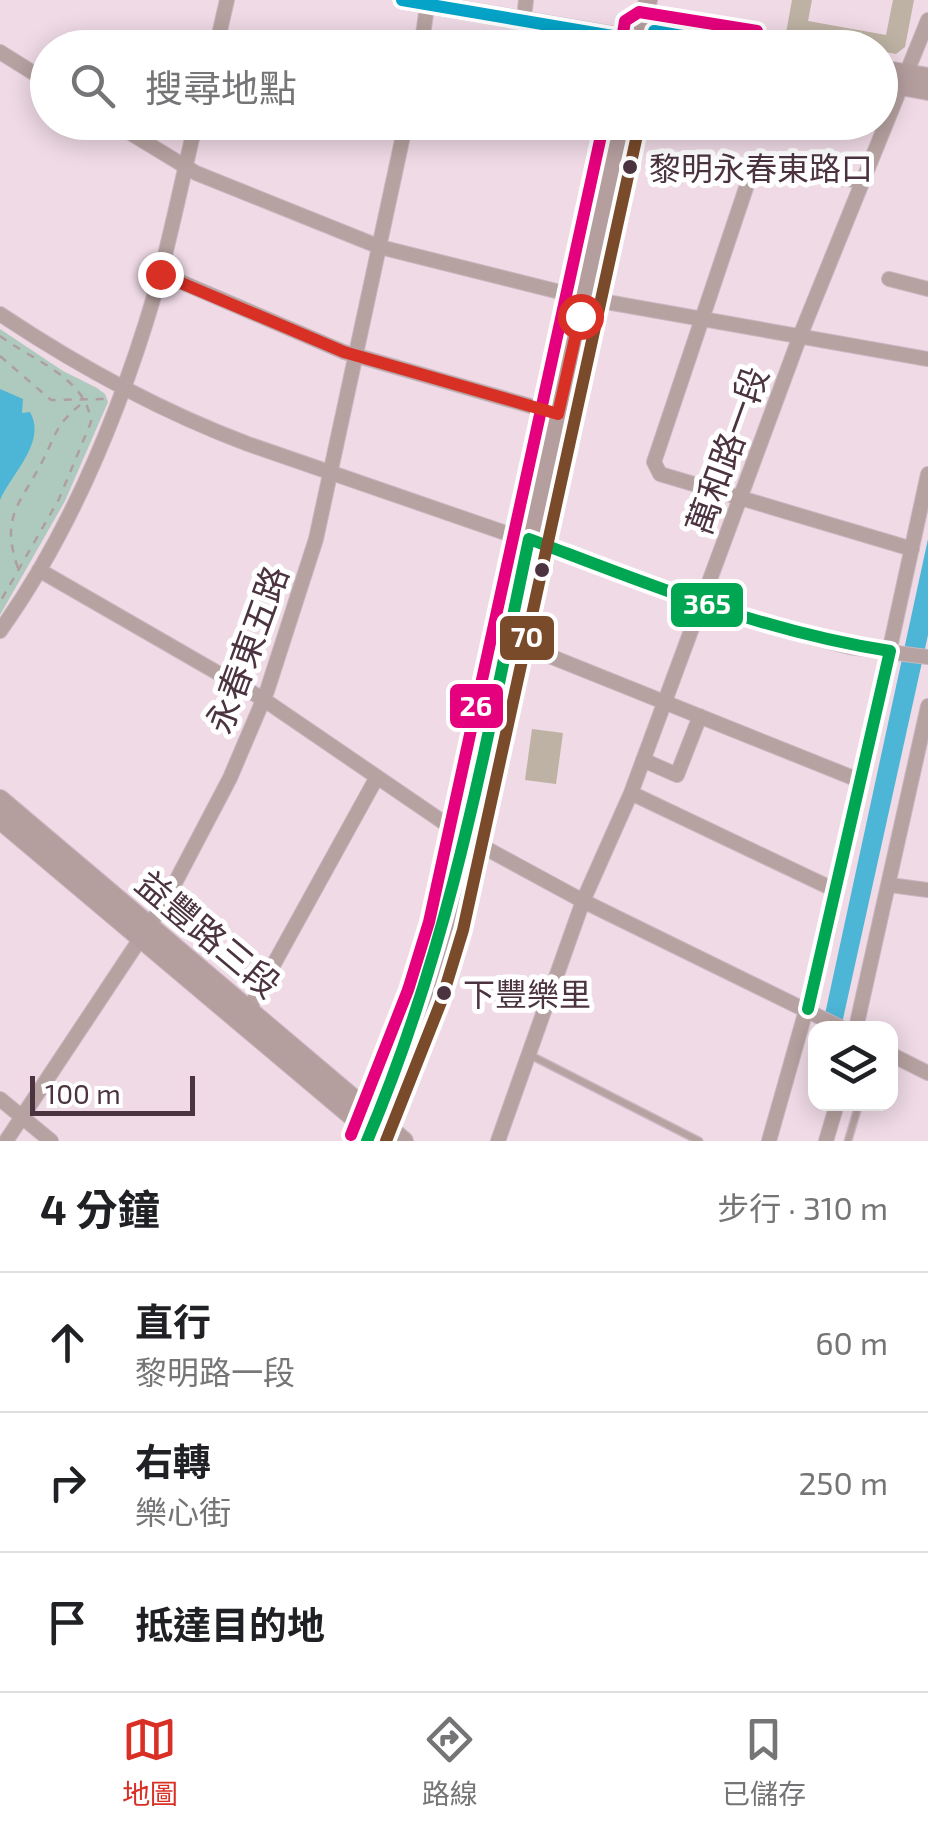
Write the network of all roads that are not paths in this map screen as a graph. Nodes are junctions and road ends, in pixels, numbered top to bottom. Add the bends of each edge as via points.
1 (227, 0) edge
2 (402, 0) edge
3 (478, 0) edge
4 (648, 0) edge
5 (428, 2) edge
6 (525, 4) edge
7 (927, 27) edge
8 (220, 30) edge
9 (424, 30) edge
10 (593, 30) edge
11 (613, 30) edge
12 (642, 30) edge
13 (0, 52) edge
14 (30, 71) edge
15 (898, 77) edge
16 (928, 78) edge
17 (903, 79) junction
18 (898, 80) edge
19 (898, 91) edge
20 (928, 91) edge
21 (141, 140) edge
22 (192, 140) edge
23 (402, 140) edge
24 (618, 140) edge
25 (878, 140) edge
26 (185, 167) junction
27 (861, 181) junction
28 (380, 248) junction
29 (160, 274) junction
30 (889, 280) dead end
31 (928, 289) edge
32 (584, 298) junction
33 (0, 314) edge
34 (700, 318) junction
35 (800, 336) junction
36 (354, 356) junction
37 (928, 359) edge
38 (123, 388) junction
39 (558, 414) junction
40 (329, 474) junction
41 (928, 474) edge
42 (740, 498) junction
43 (529, 539) junction
44 (912, 549) junction
45 (40, 570) junction
46 (704, 602) junction
47 (0, 631) edge
48 (508, 638) junction
49 (894, 652) junction
50 (928, 657) edge
51 (263, 699) junction
52 (664, 702) junction
53 (928, 706) edge
54 (700, 716) junction
55 (643, 760) junction
56 (377, 778) junction
57 (862, 780) junction
58 (631, 793) junction
59 (0, 799) edge
60 (0, 820) edge
61 (464, 837) junction
62 (890, 885) junction
63 (928, 890) edge
64 (837, 891) junction
65 (584, 901) junction
66 (145, 932) junction
67 (808, 1009) junction
68 (249, 1010) junction
69 (829, 1021) edge
70 (858, 1021) edge
71 (529, 1054) junction
72 (898, 1058) edge
73 (928, 1073) edge
74 (0, 1099) edge
75 (835, 1111) edge
76 (857, 1111) edge
77 (23, 1118) junction
78 (374, 1133) edge
79 (6, 1141) edge
80 (51, 1141) edge
81 (404, 1141) edge
82 (498, 1141) edge
83 (699, 1141) edge
84 (769, 1141) edge
85 (826, 1141) edge
86 (848, 1141) edge

1 - 8 street
2 - 5 street
3 - 6 street
4 - 12 street
5 - 9 street
5 - 10 street
6 - 11 street
7 - 17 street, 萬和路一段
13 - 14 street
15 - 17 street
16 - 17 street
17 - 18 street
17 - 19 street, 萬和路一段
17 - 20 street
21 - 26 street
22 - 26 street
23 - 28 street, 永春東五路
24 - 32 street
25 - 27 street, 萬和路一段
26 - 28 street
26 - 29 street
27 - 34 street via 758,170 749,179
27 - 35 street, 萬和路一段
28 - 32 street
28 - 36 street, 永春東五路
29 - 36 street
29 - 38 street
30 - 31 street
32 - 34 street
32 - 39 street
33 - 38 street
34 - 35 street
34 - 42 street via 654,462 660,474
35 - 37 street
35 - 42 street, 萬和路一段
36 - 39 street
36 - 40 street, 永春東五路
38 - 40 street
38 - 45 street
39 - 43 street
40 - 43 street
40 - 51 street, 永春東五路 via 304,582
41 - 44 street
42 - 44 street
42 - 46 street, 萬和路一段
43 - 46 street
43 - 48 street
44 - 49 street
45 - 47 street
45 - 51 street
46 - 49 street via 795,634
46 - 52 street, 萬和路一段
48 - 52 street
48 - 61 street
49 - 50 street
49 - 57 street
51 - 56 street
51 - 66 street, 永春東五路 via 230,778
52 - 54 street
52 - 55 street, 萬和路一段
53 - 62 street
54 - 55 street via 678,774
54 - 57 street
55 - 58 street, 萬和路一段
56 - 61 street
56 - 68 street
57 - 64 street
58 - 64 street
58 - 65 street, 萬和路一段
59 - 66 street, 益豐路三段
60 - 66 street, 益豐路三段
61 - 65 street
61 - 78 street via 425,996
62 - 63 street
62 - 70 street
64 - 67 street
65 - 67 street
65 - 71 street, 萬和路一段
66 - 68 street, 益豐路三段
66 - 77 street, 永春東五路
66 - 78 street, 益豐路三段
67 - 69 street
67 - 84 street
68 - 78 street, 益豐路三段
71 - 82 street, 萬和路一段
71 - 83 lane
72 - 73 street
74 - 77 street
75 - 85 street
76 - 86 lane
77 - 79 street, 永春東五路
77 - 80 street
78 - 81 street

